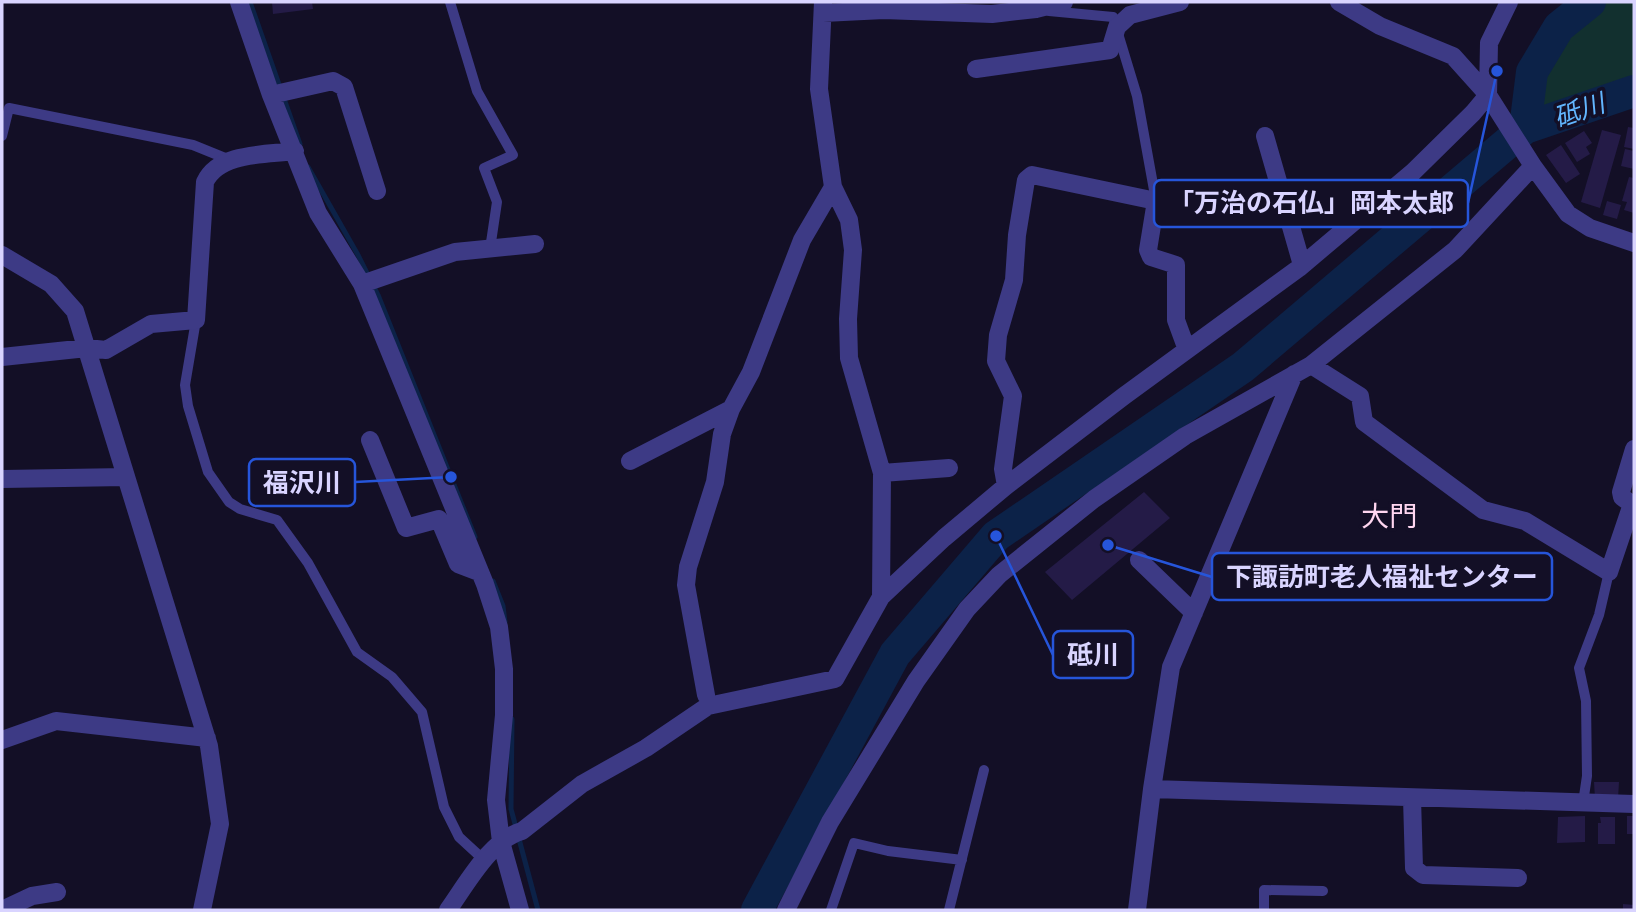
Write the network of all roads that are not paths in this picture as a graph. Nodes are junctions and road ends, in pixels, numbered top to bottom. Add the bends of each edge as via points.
1 (239, 2) edge
2 (450, 2) edge
3 (1064, 2) edge
4 (1180, 2) edge
5 (1339, 2) edge
6 (1509, 2) edge
7 (823, 7) edge
8 (946, 8) edge
9 (1036, 9) junction
10 (1117, 27) junction
11 (976, 69) dead end
12 (271, 95) junction
13 (1491, 99) junction
14 (2, 136) edge
15 (1265, 136) dead end
16 (295, 151) junction
17 (230, 160) junction
18 (1530, 160) junction
19 (833, 187) junction
20 (377, 191) dead end
21 (1156, 201) junction
22 (1634, 243) edge
23 (535, 244) dead end
24 (490, 248) junction
25 (2, 255) edge
26 (1302, 265) junction
27 (362, 284) junction
28 (197, 320) junction
29 (87, 348) junction
30 (1187, 350) junction
31 (2, 357) edge
32 (1311, 365) junction
33 (1294, 374) junction
34 (731, 410) junction
35 (370, 440) dead end
36 (1634, 449) edge
37 (630, 461) dead end
38 (950, 468) dead end
39 (882, 473) junction
40 (126, 477) junction
41 (2, 479) edge
42 (1006, 486) junction
43 (1633, 505) edge
44 (1139, 560) dead end
45 (479, 572) junction
46 (1609, 572) junction
47 (881, 597) junction
48 (1194, 613) junction
49 (706, 695) dead end
50 (207, 738) junction
51 (2, 740) edge
52 (984, 770) dead end
53 (1152, 789) junction
54 (1412, 797) junction
55 (1583, 803) junction
56 (1634, 804) edge
57 (511, 836) junction
58 (484, 860) junction
59 (962, 860) junction
60 (1518, 878) dead end
61 (1322, 891) dead end
62 (57, 892) dead end
63 (2, 910) edge
64 (202, 910) edge
65 (448, 910) edge
66 (520, 910) edge
67 (786, 910) edge
68 (831, 910) edge
69 (949, 910) edge
70 (1138, 910) edge
71 (1264, 910) edge

1 - 12 street
2 - 24 lane via 477,91 513,155 484,168 497,202
3 - 9 street
4 - 10 street via 1130,15
5 - 13 street via 1380,26 1453,56
6 - 13 street via 1489,43
7 - 8 street
7 - 19 street via 819,89
8 - 9 street via 992,14
9 - 10 lane via 1114,17
10 - 11 street via 1110,50
10 - 21 lane via 1138,96
12 - 16 street
12 - 20 street via 333,81 344,87
13 - 18 street
13 - 26 street
14 - 17 lane via 9,108 193,145
15 - 26 street
16 - 17 street
16 - 27 street via 317,213
17 - 28 street via 210,171 205,182
18 - 22 street via 1567,214 1590,228
18 - 32 street via 1455,250
19 - 34 street via 802,240 751,372
19 - 39 street via 849,220 853,250 849,358
21 - 30 street via 1148,250 1151,257 1176,265 1176,320
21 - 42 street via 1032,175 1026,180 1014,280 998,335 996,361 1013,397 1003,469
23 - 24 street
24 - 27 street via 455,252
25 - 29 street via 51,284 75,311
26 - 30 street
27 - 45 street
28 - 29 street via 151,324 106,350
28 - 58 lane via 185,385 208,472 229,502 276,520 308,563 357,652 392,677 422,712 444,807 459,837
29 - 31 street
29 - 40 street
30 - 42 street
32 - 33 street
32 - 46 street via 1360,396 1364,422 1483,510 1525,522
33 - 48 street
33 - 67 street via 1185,436 1094,499 999,575 967,609 916,681 830,822
34 - 37 street
34 - 49 street via 686,585
35 - 45 street via 406,528 439,519 458,564
36 - 43 street via 1620,492
38 - 39 street
39 - 47 street
40 - 41 street
40 - 50 street
42 - 47 street
43 - 46 street
44 - 48 street
45 - 57 street via 499,626 504,715 496,800
46 - 55 lane via 1600,615 1579,668 1586,701
47 - 57 street via 835,679 708,706 582,784
48 - 53 street via 1171,667
50 - 51 street via 56,721
50 - 64 street via 220,824
52 - 59 lane
53 - 54 street
53 - 70 street
54 - 55 street
54 - 60 street via 1414,868 1423,875
55 - 56 street
57 - 58 street
57 - 66 street
58 - 65 street
59 - 68 lane via 854,843
59 - 69 lane
61 - 71 lane via 1264,890
62 - 63 street via 32,896

